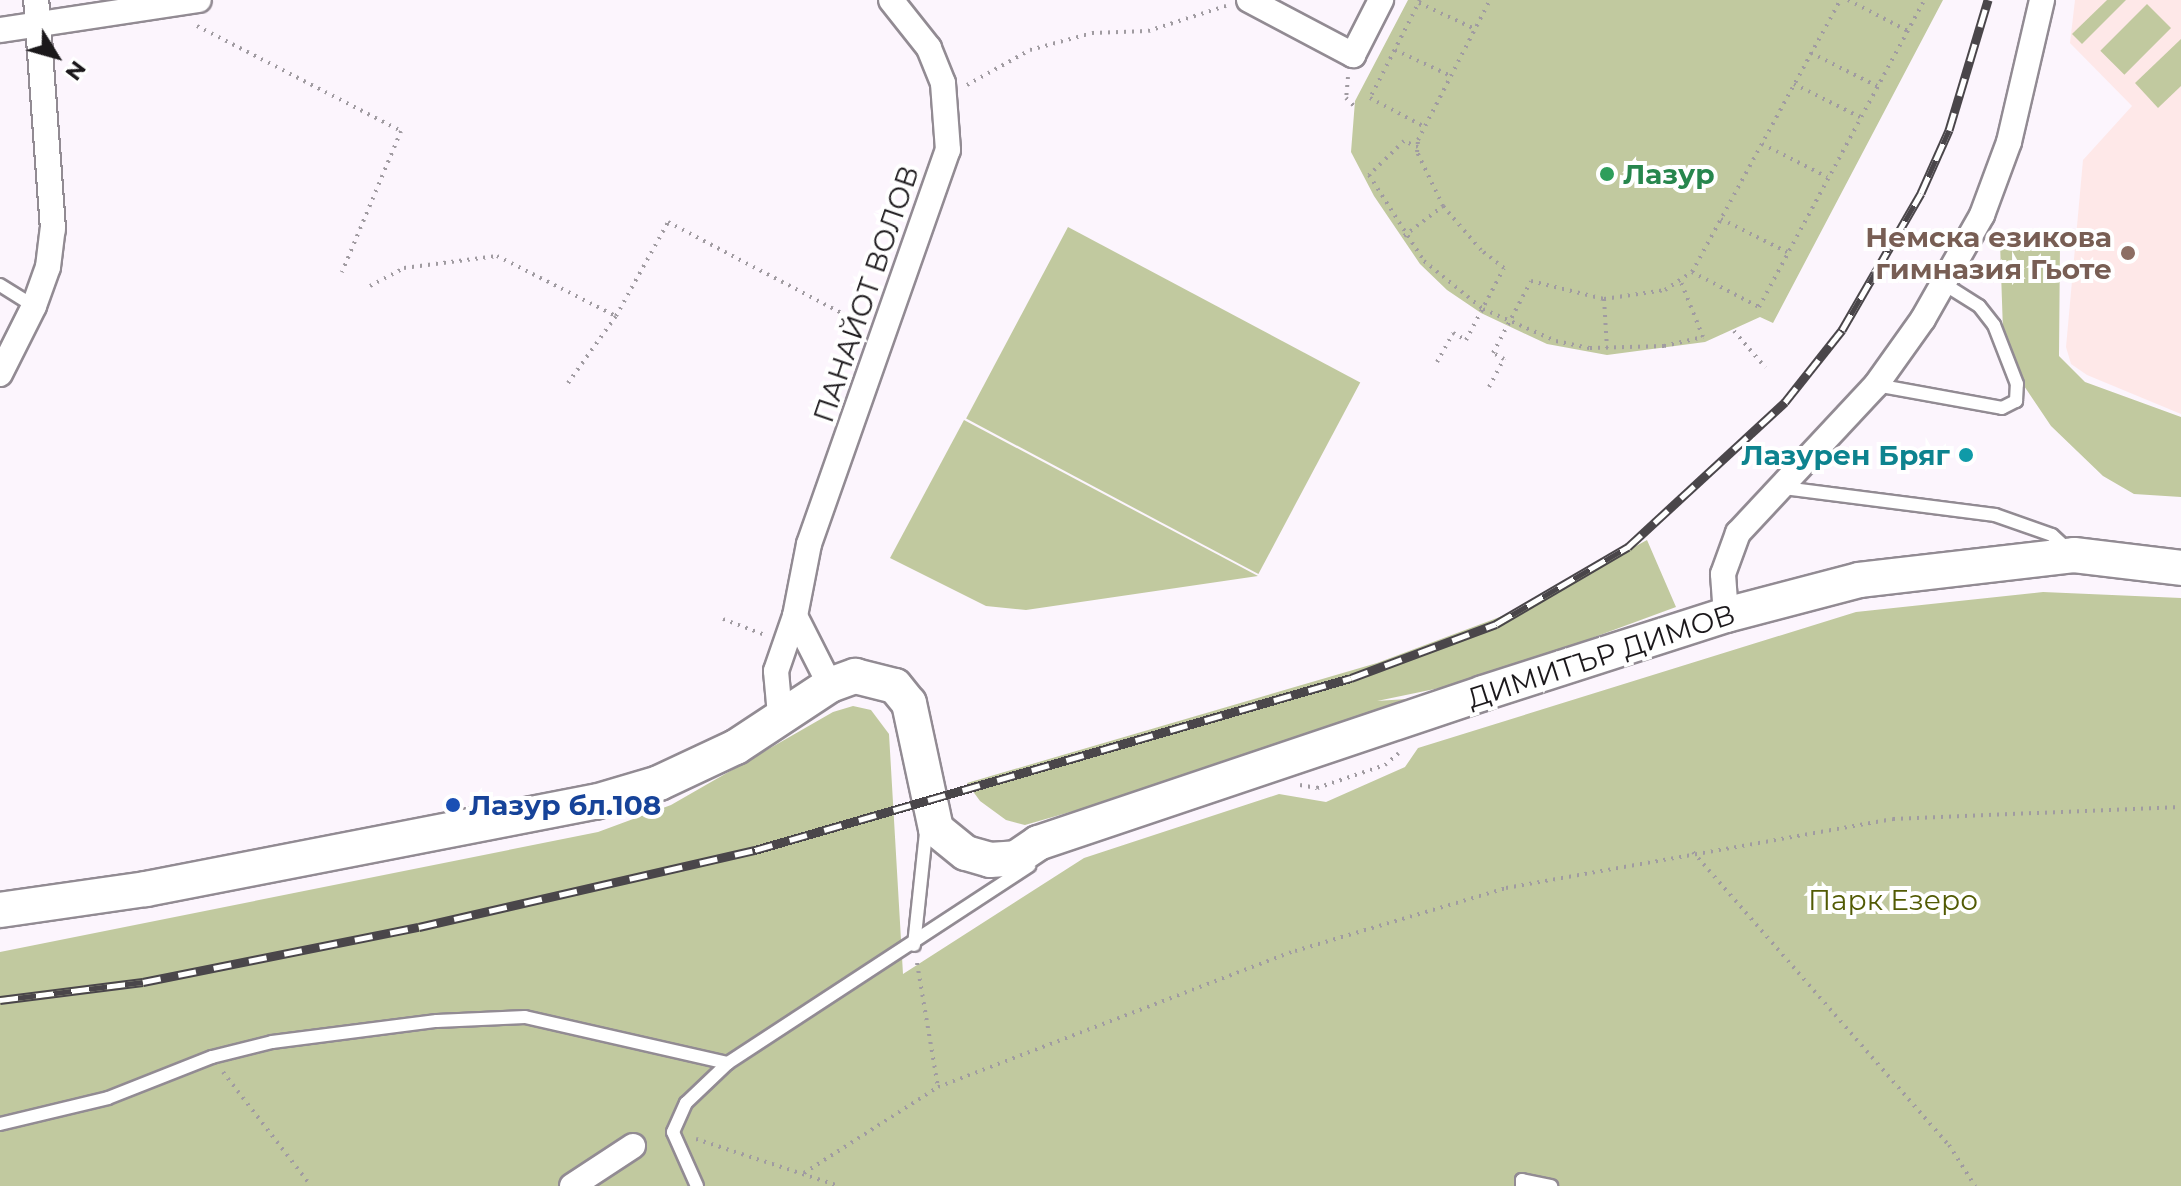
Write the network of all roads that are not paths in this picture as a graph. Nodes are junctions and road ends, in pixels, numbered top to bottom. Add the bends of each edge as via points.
1 (36, 0) edge
2 (891, 0) edge
3 (1381, 0) edge
4 (2042, 0) edge
5 (1240, 2) edge
6 (192, 9) edge
7 (38, 26) junction
8 (0, 30) edge
9 (1944, 284) junction
10 (0, 285) edge
11 (34, 306) junction
12 (0, 374) edge
13 (1876, 385) junction
14 (1784, 488) junction
15 (2074, 555) junction
16 (2181, 568) edge
17 (1726, 615) junction
18 (795, 616) junction
19 (830, 685) junction
20 (780, 715) junction
21 (930, 801) junction
22 (1038, 843) junction
23 (0, 910) edge
24 (914, 945) junction
25 (728, 1063) junction
26 (0, 1124) edge
27 (633, 1146) dead end
28 (572, 1186) edge
29 (697, 1186) edge
30 (1522, 1186) edge
31 (1551, 1186) edge

1 - 7 street
2 - 18 street, ПАНАЙОТ ВОЛОВ via 929,48 943,83 948,150 809,544
3 - 5 street via 1353,55
4 - 9 street via 1997,178
6 - 7 street
7 - 8 street
7 - 11 street via 53,229 48,267
9 - 13 street
9 - 13 lane via 1979,306 1994,325 2017,384 2016,401 2002,408
10 - 11 lane
11 - 12 street
13 - 14 street
14 - 15 lane via 1995,515 2052,535
14 - 17 street via 1738,533 1728,552 1722,592
15 - 16 main road, ДИМИТЪР ДИМОВ
15 - 17 main road, ДИМИТЪР ДИМОВ via 1859,580
17 - 22 main road, ДИМИТЪР ДИМОВ
18 - 19 street
18 - 20 street, ПАНАЙОТ ВОЛОВ via 776,671
19 - 20 main road
19 - 21 main road via 855,676 895,686 909,703
20 - 23 main road via 736,747 659,783 595,802 146,889
21 - 22 main road via 979,835 1023,835
21 - 24 lane
22 - 24 lane via 1037,859 1026,869
24 - 25 lane
25 - 26 lane via 525,1017 437,1021 272,1042 212,1057 108,1098
25 - 29 lane via 686,1103 673,1132
27 - 28 street
30 - 31 lane via 1522,1180

